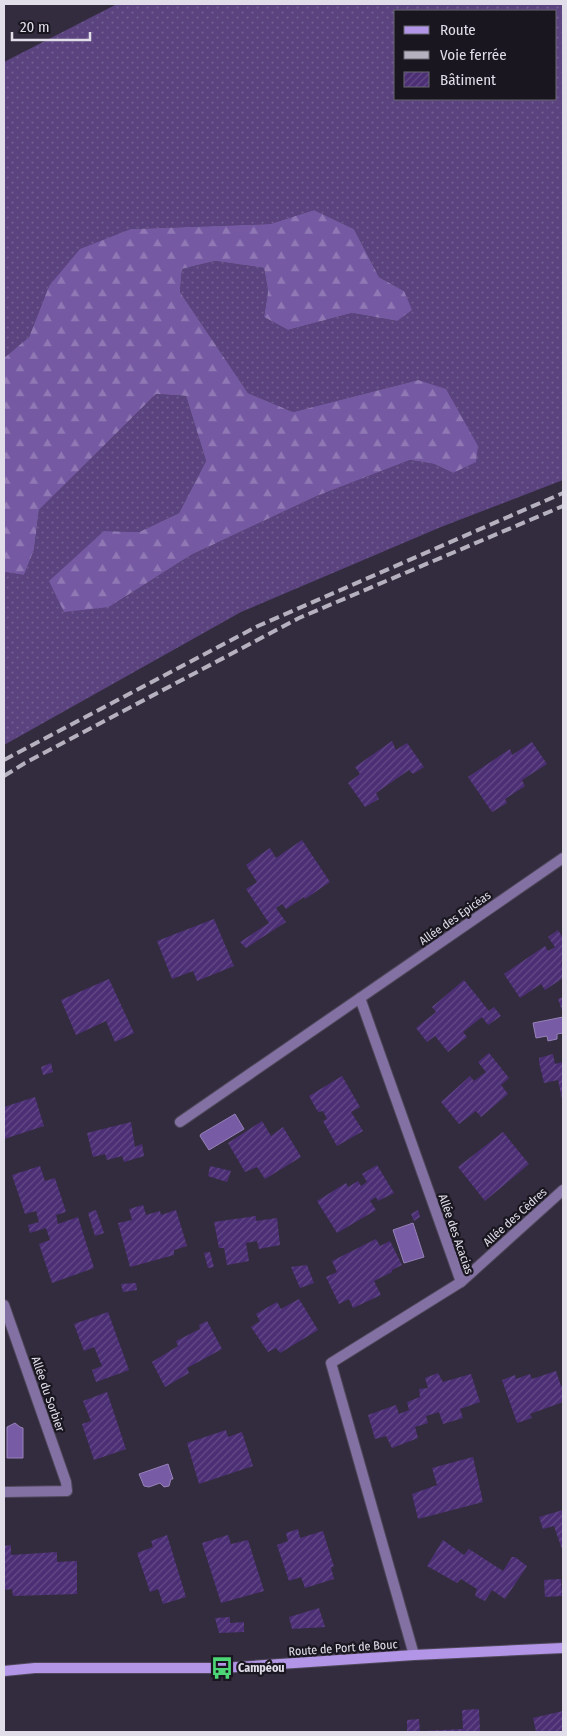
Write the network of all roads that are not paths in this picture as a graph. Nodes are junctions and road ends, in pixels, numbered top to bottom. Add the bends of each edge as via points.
1 (563, 858) edge
2 (360, 998) junction
3 (180, 1122) dead end
4 (563, 1190) edge
5 (461, 1282) junction
6 (4, 1305) edge
7 (4, 1492) edge
8 (563, 1648) edge
9 (414, 1655) junction
10 (4, 1671) edge

1 - 2 street, Allée des Epicéas
2 - 3 street
2 - 5 street, Allée des Acacias
4 - 5 street, Allée des Cèdres
5 - 9 street, Allée des Acacias via 331,1363
6 - 7 street, Allée du Sorbier via 67,1490
8 - 9 main road, Route de Port de Bouc
9 - 10 main road, Route de Port de Bouc via 222,1668 35,1668

